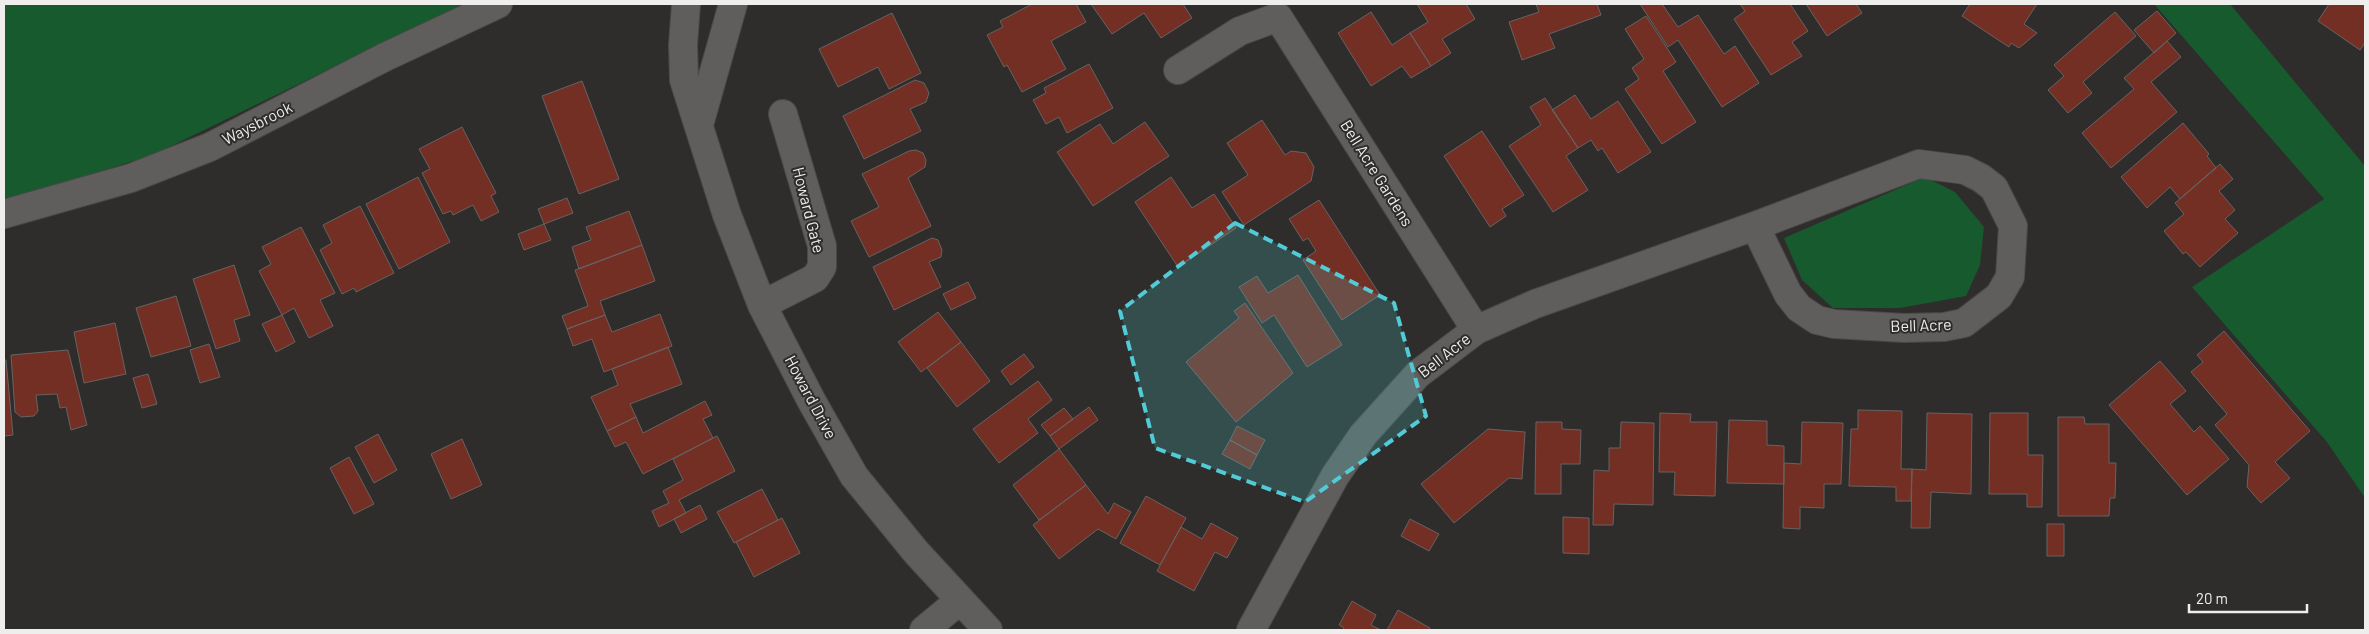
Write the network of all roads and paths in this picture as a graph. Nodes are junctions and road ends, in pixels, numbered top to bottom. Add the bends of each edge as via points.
1 (498, 4) edge
2 (686, 4) edge
3 (725, 6) edge
4 (1288, 10) edge
5 (1178, 70) dead end
6 (783, 114) dead end
7 (699, 125) junction
8 (4, 214) edge
9 (1755, 226) junction
10 (762, 305) junction
11 (1476, 330) junction
12 (959, 601) junction
13 (924, 630) edge
14 (988, 630) edge
15 (1252, 630) edge

1 - 8 street, Waysbrook via 385,57 210,147 131,178
2 - 7 street, Howard Drive via 684,80
3 - 7 street via 721,53
4 - 5 street, Bell Acre Gardens via 1240,31
4 - 11 street, Bell Acre Gardens
6 - 10 street, Howard Gate via 822,246 822,267 815,278
7 - 10 street, Howard Drive via 727,215
9 - 9 street, Bell Acre via 1919,164 1965,170 1994,188 2004,206 2012,226 2010,277 1999,296 1964,323 1904,328 1834,324 1817,320 1799,308 1788,294
9 - 11 street, Bell Acre via 1535,304
10 - 12 street, Howard Drive via 854,476
11 - 15 street, Bell Acre via 1418,374 1363,435 1335,476
12 - 13 street
12 - 14 street, Howard Drive

